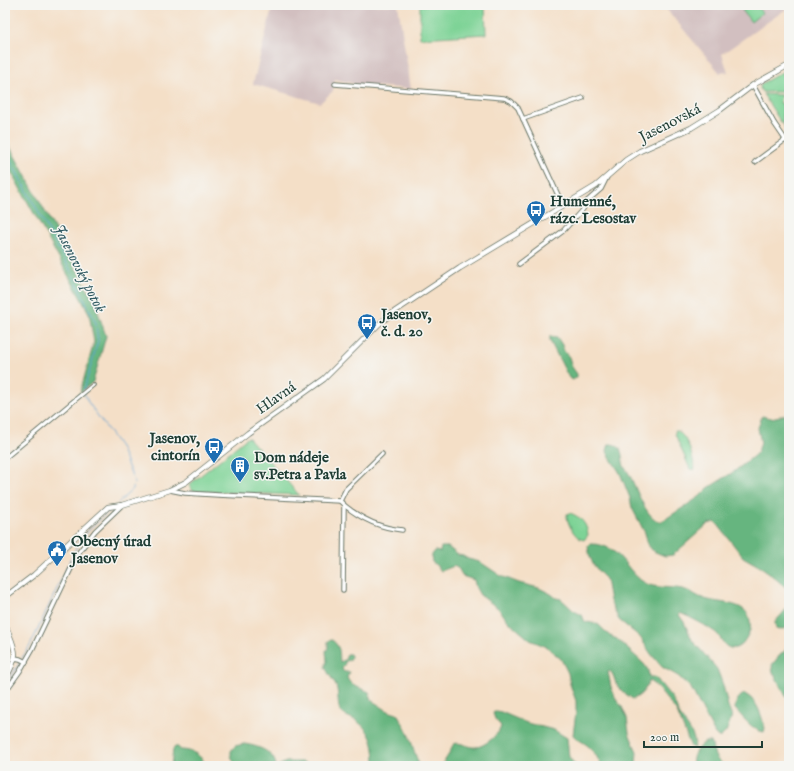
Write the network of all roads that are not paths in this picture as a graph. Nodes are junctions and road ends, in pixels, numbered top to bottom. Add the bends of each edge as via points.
1 (789, 65) edge
2 (335, 84) dead end
3 (753, 85) junction
4 (583, 98) dead end
5 (523, 119) junction
6 (785, 140) junction
7 (789, 145) edge
8 (756, 162) dead end
9 (608, 176) junction
10 (563, 206) junction
11 (558, 209) joint
12 (519, 264) dead end
13 (93, 385) dead end
14 (382, 454) dead end
15 (5, 458) edge
16 (186, 482) junction
17 (170, 490) junction
18 (185, 493) junction
19 (340, 501) junction
20 (120, 505) junction
21 (344, 505) junction
22 (402, 530) dead end
23 (343, 590) dead end
24 (5, 597) edge
25 (5, 624) edge
26 (21, 660) junction
27 (5, 679) edge
28 (5, 692) edge

1 - 3 street, Jasenovská
2 - 5 street via 504,98 518,108
3 - 6 street
3 - 9 street, Jasenovská via 691,128 634,155
4 - 5 street
5 - 10 street
6 - 7 street
6 - 8 street
9 - 10 street, Jasenovská
9 - 12 street via 601,189 586,202 563,231
10 - 11 street, Jasenovská
11 - 16 street, Hlavná via 460,268 394,312 324,379 248,433
13 - 15 street
14 - 19 street via 346,489
16 - 17 street, Hlavná
16 - 18 street via 183,487
17 - 18 street
17 - 20 street, Hlavná
18 - 19 street
19 - 21 street
20 - 24 street, Hlavná via 104,510 34,575
20 - 26 street via 79,552
21 - 22 street via 372,523
21 - 23 street
25 - 26 street
26 - 27 street via 14,664
26 - 28 street

